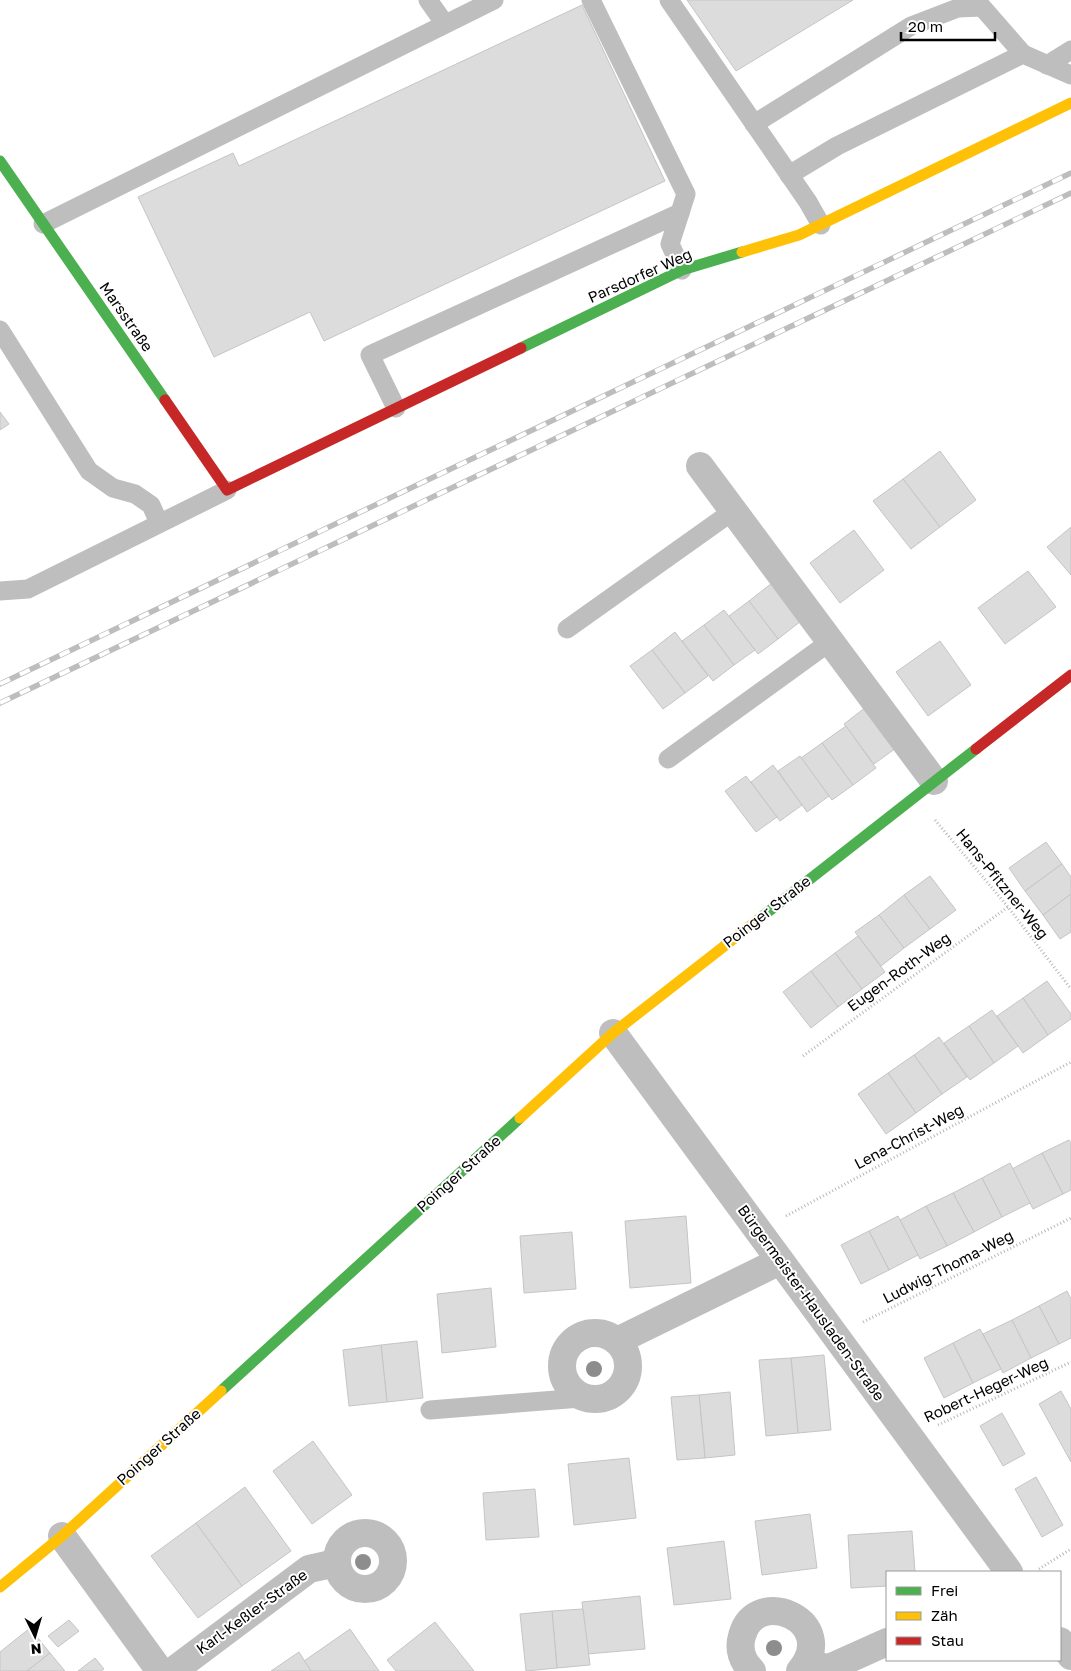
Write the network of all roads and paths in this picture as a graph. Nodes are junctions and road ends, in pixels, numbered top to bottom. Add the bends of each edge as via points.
1 (428, 0) edge
2 (494, 0) edge
3 (591, 0) edge
4 (669, 0) edge
5 (445, 24) junction
6 (1071, 50) edge
7 (1023, 54) junction
8 (1047, 65) junction
9 (1071, 75) edge
10 (1071, 103) edge
11 (754, 124) junction
12 (0, 161) edge
13 (789, 175) junction
14 (680, 212) junction
15 (44, 224) junction
16 (821, 225) junction
17 (682, 270) junction
18 (0, 330) edge
19 (396, 408) junction
20 (700, 466) dead end
21 (227, 490) junction
22 (733, 511) junction
23 (159, 523) junction
24 (0, 591) edge
25 (567, 629) dead end
26 (830, 641) junction
27 (1071, 675) edge
28 (668, 759) dead end
29 (924, 788) junction
30 (1008, 907) junction
31 (1071, 989) edge
32 (613, 1033) junction
33 (803, 1056) dead end
34 (1071, 1062) edge
35 (1071, 1218) edge
36 (759, 1231) junction
37 (780, 1261) junction
38 (836, 1336) junction
39 (617, 1341) junction
40 (1071, 1362) edge
41 (581, 1398) junction
42 (430, 1410) dead end
43 (910, 1438) junction
44 (62, 1536) junction
45 (1071, 1549) edge
46 (336, 1563) dead end
47 (1008, 1571) edge
48 (1036, 1571) edge
49 (0, 1588) edge
50 (886, 1642) edge
51 (1061, 1642) edge
52 (1071, 1656) edge
53 (803, 1667) edge
54 (160, 1671) edge
55 (173, 1671) edge
56 (752, 1671) edge

1 - 5 lane
2 - 5 lane
3 - 14 lane via 686,194
4 - 11 lane
5 - 15 lane
6 - 8 lane
7 - 8 lane
7 - 11 lane via 982,7 958,8 911,26
7 - 13 lane via 837,146
8 - 9 lane
10 - 16 street, Parsdorfer Weg
11 - 13 lane
12 - 15 street, Marsstraße
13 - 16 lane
14 - 17 lane via 670,244
14 - 19 lane via 370,355
15 - 21 street, Marsstraße
16 - 17 street, Parsdorfer Weg via 799,235
17 - 19 street, Parsdorfer Weg
18 - 23 lane via 89,471 113,488 136,494 150,505
19 - 21 street, Parsdorfer Weg
20 - 22 street
21 - 23 lane
22 - 25 lane
22 - 26 street
23 - 24 lane via 28,589
26 - 28 lane
26 - 29 street
27 - 29 street, Poinger Straße
29 - 30 path, Hans-Pfitzner-Weg
29 - 32 street, Poinger Straße
30 - 31 path, Hans-Pfitzner-Weg
30 - 33 path, Eugen-Roth-Weg
32 - 36 street, Bürgermeister-Hausladen-Straße
32 - 44 street, Poinger Straße
34 - 36 path, Lena-Christ-Weg
35 - 38 path, Ludwig-Thoma-Weg
36 - 37 street, Bürgermeister-Hausladen-Straße
37 - 38 street, Bürgermeister-Hausladen-Straße
37 - 39 street
38 - 43 street, Bürgermeister-Hausladen-Straße
39 - 41 street via 627,1358 626,1379 612,1395 592,1400
39 - 41 street via 595,1332 578,1337 566,1349 561,1360 561,1372 565,1383
40 - 43 path, Robert-Heger-Weg
41 - 42 lane
43 - 47 street, Bürgermeister-Hausladen-Straße
44 - 49 street, Poinger Straße
44 - 54 street
45 - 48 path
46 - 55 street, Karl-Keßler-Straße via 309,1569
50 - 53 street via 829,1668
51 - 52 street
53 - 56 street via 811,1642 804,1626 792,1614 770,1611 755,1618 744,1630 740,1642 741,1654

